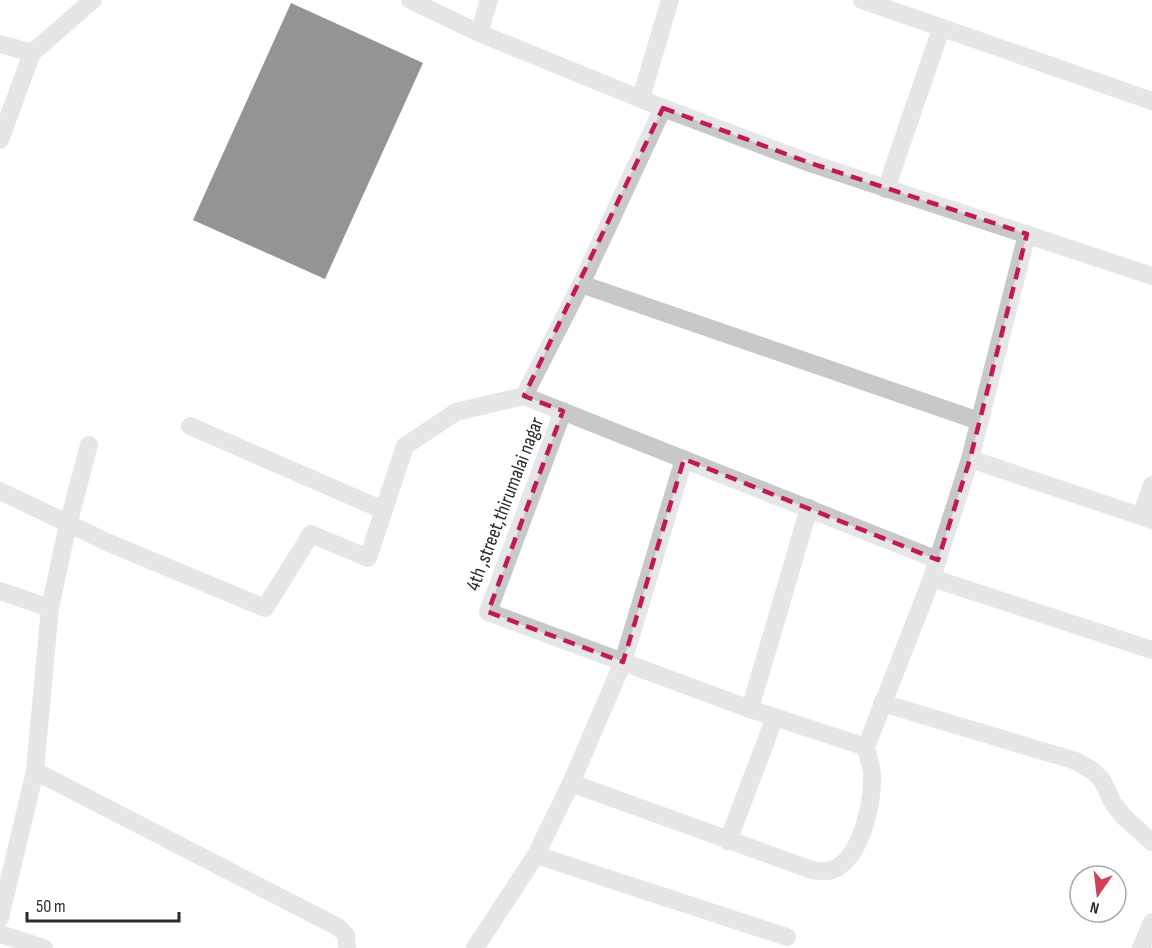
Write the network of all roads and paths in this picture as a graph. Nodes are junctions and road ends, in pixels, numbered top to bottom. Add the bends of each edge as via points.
1 (93, 0) edge
2 (410, 0) edge
3 (489, 0) edge
4 (670, 0) edge
5 (862, 0) edge
6 (941, 29) junction
7 (479, 33) junction
8 (0, 44) edge
9 (32, 53) junction
10 (641, 98) junction
11 (1152, 101) edge
12 (663, 108) junction
13 (0, 140) edge
14 (886, 189) junction
15 (1027, 234) junction
16 (1152, 276) edge
17 (581, 284) junction
18 (524, 396) junction
19 (563, 411) junction
20 (979, 421) junction
21 (190, 426) dead end
22 (88, 445) dead end
23 (684, 459) junction
24 (970, 459) junction
25 (1152, 485) edge
26 (0, 491) edge
27 (809, 508) junction
28 (383, 510) junction
29 (1147, 518) edge
30 (68, 524) junction
31 (938, 560) junction
32 (932, 578) junction
33 (0, 591) edge
34 (50, 608) junction
35 (1152, 650) edge
36 (623, 662) junction
37 (882, 703) junction
38 (750, 709) junction
39 (775, 717) junction
40 (866, 747) junction
41 (35, 771) junction
42 (571, 783) junction
43 (728, 841) junction
44 (1152, 842) edge
45 (536, 855) junction
46 (0, 918) edge
47 (1152, 922) edge
48 (0, 934) edge
49 (787, 937) dead end
50 (44, 948) edge
51 (347, 948) edge
52 (475, 948) edge
53 (1141, 948) edge

1 - 9 street
2 - 7 street
3 - 7 street
4 - 10 street
5 - 6 street
6 - 11 street
6 - 14 street
7 - 10 street
8 - 9 street
9 - 13 street
10 - 12 street
12 - 14 street
12 - 17 street
14 - 15 street
15 - 16 street
15 - 20 street
17 - 18 street
17 - 20 street
18 - 19 street
18 - 28 street via 456,412 405,446
19 - 23 street
19 - 36 street, 4th ,street,thirumalai nagar via 488,612
20 - 24 street
21 - 28 street
22 - 30 street
23 - 27 street
23 - 36 street
24 - 29 street
24 - 31 street
25 - 29 street
26 - 30 street
27 - 31 street
27 - 38 street
28 - 30 street via 368,558 311,534 265,609
30 - 34 street
31 - 32 street
32 - 35 street
32 - 37 street
33 - 34 street
34 - 41 street
36 - 38 street
36 - 42 street
37 - 40 street
37 - 44 street via 1076,761 1102,780 1124,817
38 - 39 street
39 - 40 street
39 - 43 street
40 - 43 street via 872,773 871,800 858,843 848,859 835,869 812,870
41 - 46 street
41 - 51 street via 338,927 346,935
42 - 43 street
42 - 45 street
45 - 49 street
45 - 52 street
47 - 53 street
48 - 50 street

